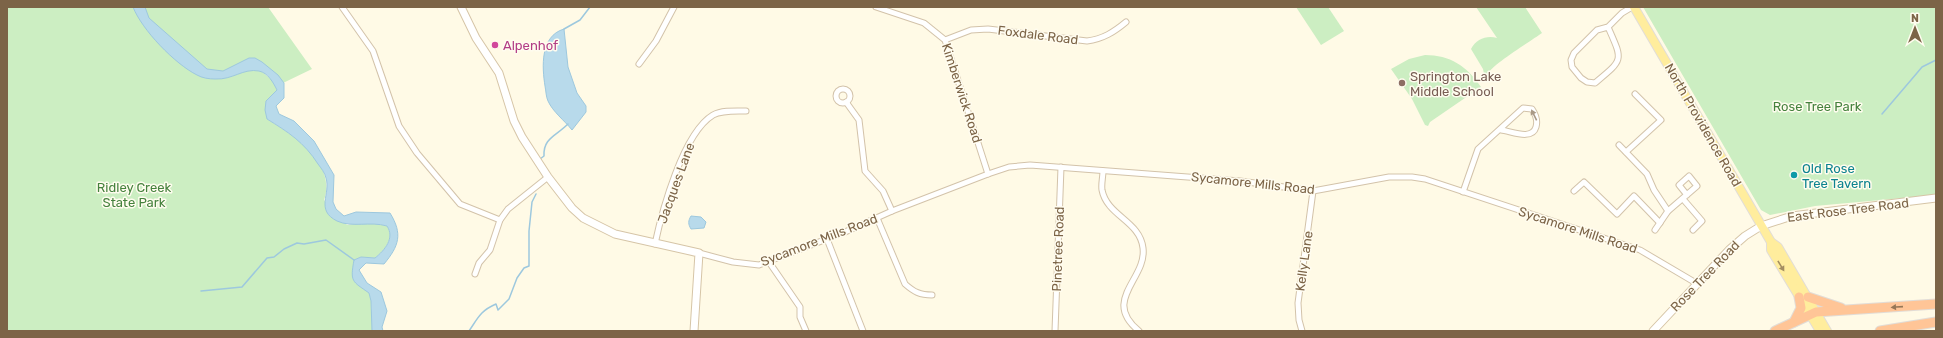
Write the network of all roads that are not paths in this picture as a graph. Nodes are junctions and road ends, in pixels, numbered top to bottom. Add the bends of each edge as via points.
1 (342, 7) edge
2 (461, 7) edge
3 (674, 7) edge
4 (876, 7) edge
5 (1633, 7) edge
6 (1126, 22) dead end
7 (1608, 27) junction
8 (945, 40) junction
9 (639, 64) dead end
10 (1635, 94) dead end
11 (846, 102) dead end
12 (746, 111) dead end
13 (1501, 130) junction
14 (1619, 145) dead end
15 (1626, 152) junction
16 (1061, 167) junction
17 (1103, 171) junction
18 (988, 174) junction
19 (548, 177) junction
20 (1313, 191) junction
21 (1574, 191) dead end
22 (1463, 192) junction
23 (1936, 198) edge
24 (892, 211) junction
25 (1668, 211) junction
26 (877, 218) junction
27 (500, 220) junction
28 (1660, 223) junction
29 (1761, 226) junction
30 (1655, 230) dead end
31 (1693, 230) dead end
32 (827, 239) junction
33 (656, 244) junction
34 (698, 254) junction
35 (769, 262) junction
36 (475, 274) dead end
37 (1696, 284) junction
38 (932, 295) dead end
39 (1803, 297) junction
40 (1936, 304) edge
41 (1856, 310) junction
42 (1813, 314) junction
43 (1794, 322) junction
44 (1936, 322) edge
45 (1823, 330) edge
46 (694, 331) edge
47 (806, 331) edge
48 (863, 331) edge
49 (1054, 331) edge
50 (1139, 331) edge
51 (1302, 331) edge
52 (1653, 331) edge
53 (1775, 331) edge
54 (1880, 331) edge

1 - 27 street via 373,51 399,126 417,153 460,204
2 - 19 street via 476,38 499,73 514,121 522,137
3 - 9 street
4 - 8 street, Kimberwick Road via 924,23
5 - 7 street
5 - 29 main road, North Providence Road
6 - 8 street, Foxdale Road via 1104,37 1087,41 988,29 971,30
7 - 7 street via 1597,30 1570,60 1572,67 1587,82 1595,83 1617,63 1619,51
8 - 18 street, Kimberwick Road
10 - 15 street via 1661,120
11 - 24 street, Sycamore Mills Road via 859,120 865,171 883,190
12 - 33 street, Jacques Lane via 714,115 691,139 662,212
13 -> 13 street via 1532,133 1537,125 1535,113 1532,109 1523,108
13 - 22 street via 1478,149
14 - 15 street
15 - 25 street via 1647,174
16 - 17 street, Sycamore Mills Road
16 - 18 street, Sycamore Mills Road via 1009,167
16 - 49 street, Pinetree Road
17 - 20 street, Sycamore Mills Road via 1240,181
17 - 50 street via 1102,189 1106,202 1135,228 1141,238 1142,260 1124,300 1127,316
18 - 24 street, Sycamore Mills Road
19 - 27 street via 519,198
19 - 33 street via 583,218 615,234
20 - 22 street, Sycamore Mills Road via 1389,177 1412,177
20 - 51 street, Kelly Lane via 1298,303
21 - 28 street via 1584,182 1617,214 1634,196
22 - 37 street, Sycamore Mills Road via 1646,252
23 - 29 street, East Rose Tree Road via 1792,216
24 - 26 street, Sycamore Mills Road
25 - 28 street
25 - 31 street via 1685,197 1702,221
26 - 32 street, Sycamore Mills Road
26 - 38 street via 904,284 923,295
27 - 36 street via 490,250 479,263
28 - 30 street
29 - 37 street, Rose Tree Road via 1737,242
29 - 39 main road, North Providence Road via 1771,242 1778,247
32 - 35 street, Sycamore Mills Road
32 - 48 street
33 - 34 street
34 - 35 street, Sycamore Mills Road via 750,264
34 - 46 street
35 - 47 street via 800,307 800,317
37 - 52 street, Rose Tree Road
39 - 41 highway via 1838,308
39 - 42 main road, North Providence Road
39 - 43 highway
40 -> 41 highway
41 - 42 highway
42 - 43 highway
42 - 45 main road, North Providence Road
43 - 53 highway
44 - 54 highway

